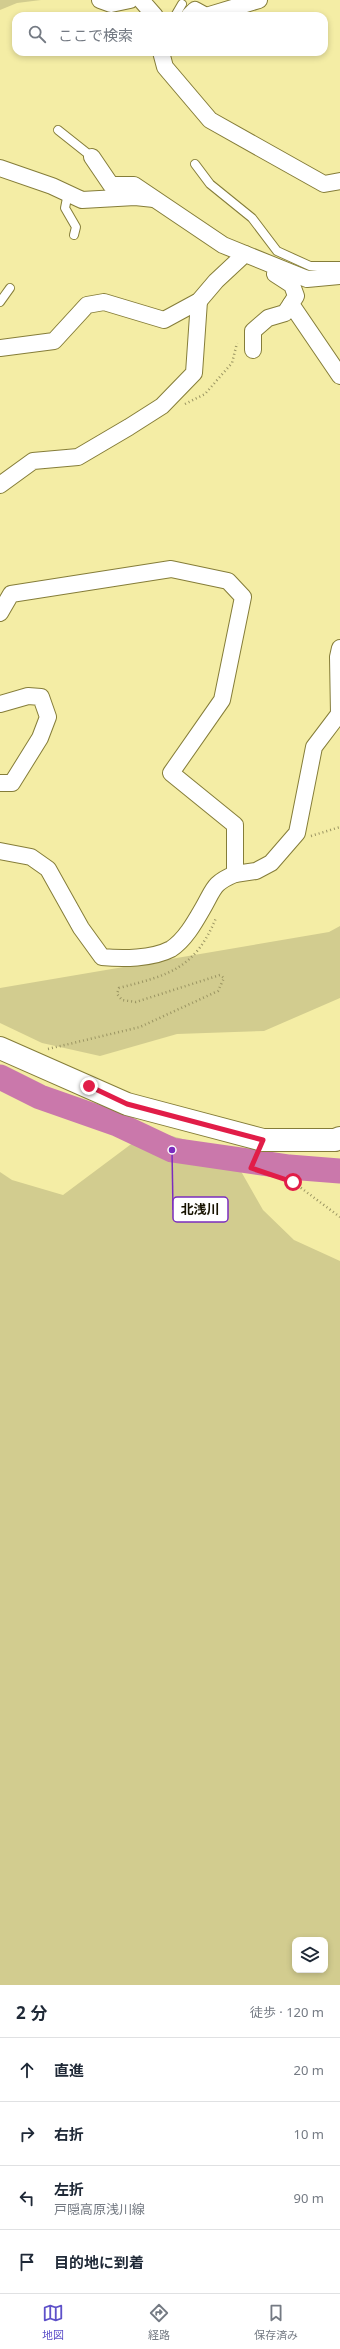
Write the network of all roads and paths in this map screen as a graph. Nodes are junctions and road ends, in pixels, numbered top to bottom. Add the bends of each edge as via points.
1 (100, 0) edge
2 (130, 0) edge
3 (141, 0) edge
4 (259, 0) edge
5 (186, 10) edge
6 (152, 12) edge
7 (199, 12) edge
8 (219, 12) edge
9 (162, 56) edge
10 (58, 130) dead end
11 (92, 157) joint
12 (195, 164) dead end
13 (0, 168) edge
14 (340, 181) edge
15 (68, 193) junction
16 (155, 199) junction
17 (74, 235) dead end
18 (245, 254) junction
19 (272, 265) junction
20 (340, 266) edge
21 (340, 276) edge
22 (10, 288) dead end
23 (199, 301) junction
24 (0, 302) edge
25 (291, 304) junction
26 (0, 348) edge
27 (252, 350) dead end
28 (340, 376) edge
29 (0, 485) edge
30 (0, 613) edge
31 (340, 648) edge
32 (0, 704) edge
33 (0, 782) edge
34 (340, 827) edge
35 (298, 830) junction
36 (0, 851) edge
37 (235, 874) junction
38 (216, 916) dead end
39 (0, 1048) edge
40 (35, 1063) junction
41 (340, 1138) edge
42 (263, 1140) junction
43 (340, 1217) edge

1 - 2 street via 111,4
3 - 6 street
4 - 8 street
5 - 7 street
9 - 14 street via 165,67 210,120 324,184
10 - 11 lane
11 - 16 street via 111,185 134,185
12 - 20 lane via 210,184 252,218 277,252 310,266
13 - 15 street
15 - 16 street via 82,200 92,201 135,197
15 - 17 lane via 65,208 76,227
16 - 18 street via 223,245
18 - 19 street
18 - 23 street
19 - 21 street via 307,279
19 - 25 street via 275,275 292,285 296,296
22 - 24 lane
23 - 26 street via 164,320 104,302 87,305 54,341
23 - 29 street via 194,373 162,406 78,457 33,461
25 - 27 street via 285,313 268,318 253,331
25 - 28 street
30 - 37 street via 11,594 171,569 228,580 243,597 222,700 171,773 235,825
31 - 35 street via 339,714 314,747
32 - 33 street via 28,696 42,698 48,717 40,738 12,783
34 - 35 path via 312,836
35 - 37 street via 271,863 256,871
36 - 37 street via 31,857 48,869 81,928 102,958 130,960 171,949 190,931 219,881
38 - 40 path via 208,938 188,962 158,978 119,988 117,994 122,1000 136,1002 220,975 224,978 218,991 140,1028 48,1049
39 - 40 main road
40 - 42 main road via 127,1104
41 - 42 main road
42 - 43 path via 251,1168 293,1182

